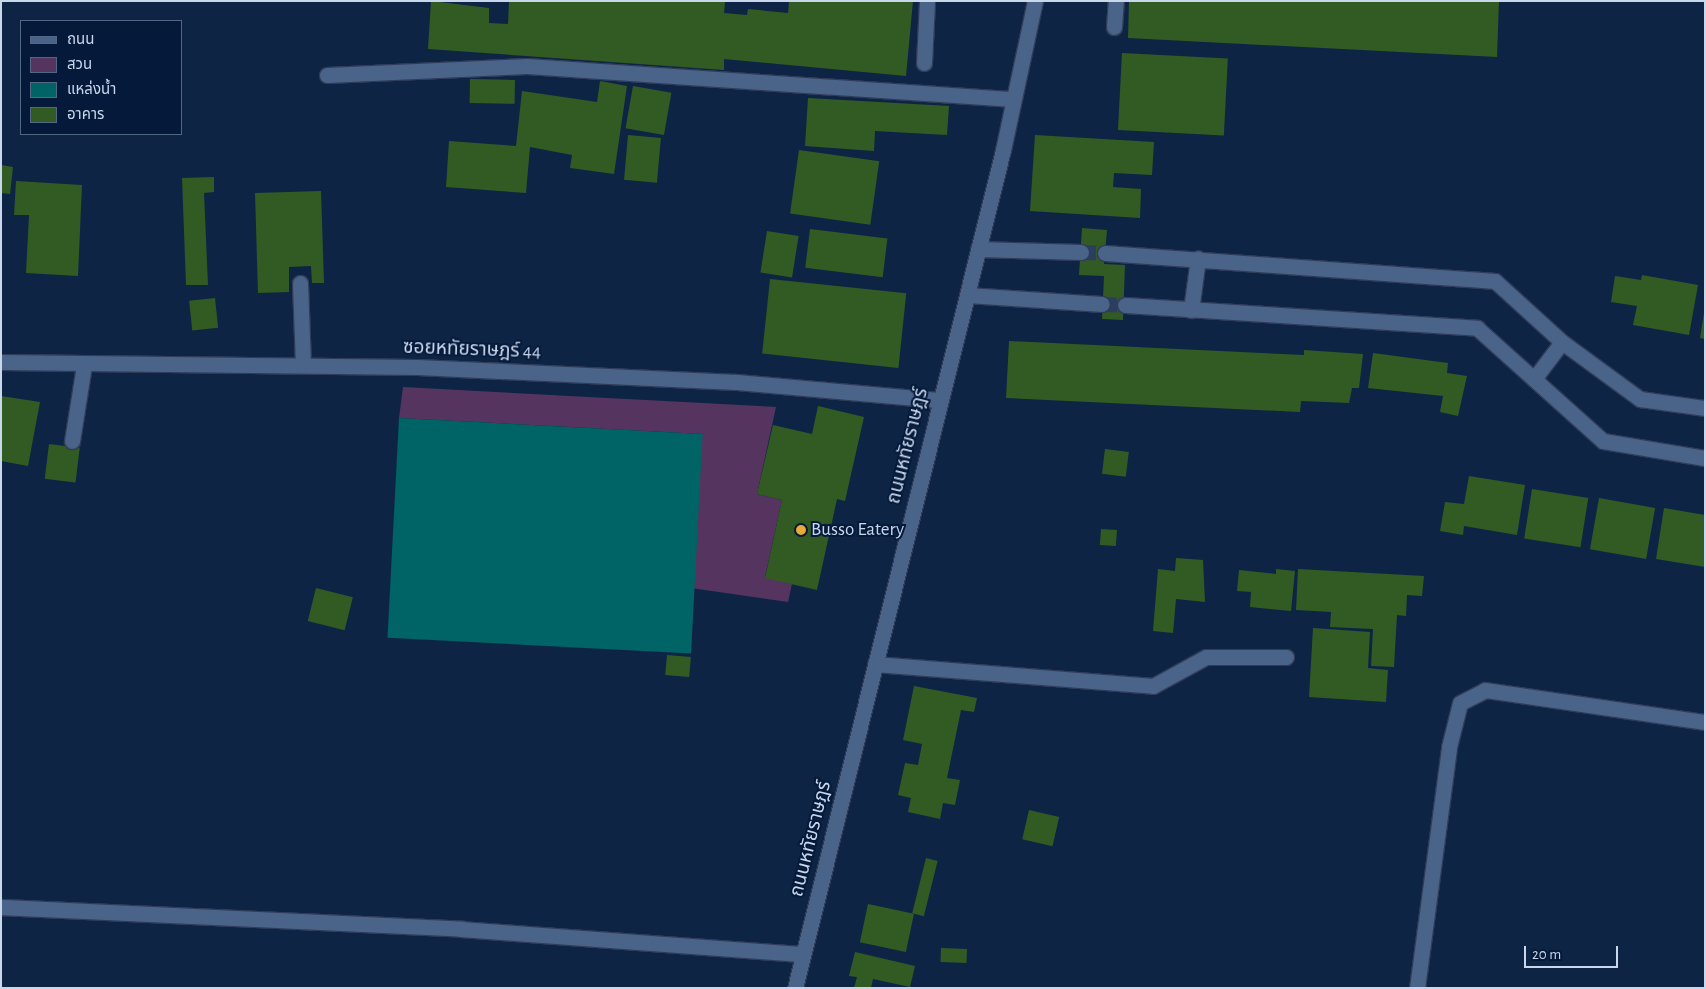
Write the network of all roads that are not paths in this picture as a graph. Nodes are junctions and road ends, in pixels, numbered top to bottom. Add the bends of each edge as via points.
1 (926, 1) edge
2 (1035, 1) edge
3 (1116, 1) edge
4 (1114, 27) dead end
5 (924, 63) dead end
6 (327, 75) dead end
7 (1013, 99) junction
8 (978, 249) junction
9 (1081, 252) tunnel mouth
10 (1105, 253) tunnel mouth
11 (1198, 258) junction
12 (300, 283) dead end
13 (967, 295) junction
14 (1102, 304) tunnel mouth
15 (1125, 305) tunnel mouth
16 (1191, 310) junction
17 (1562, 342) junction
18 (1, 362) edge
19 (84, 365) junction
20 (303, 365) junction
21 (1534, 379) junction
22 (939, 400) junction
23 (1705, 408) edge
24 (72, 441) dead end
25 (1705, 458) edge
26 (1286, 657) dead end
27 (875, 664) junction
28 (1705, 722) edge
29 (1, 907) edge
30 (803, 954) junction
31 (796, 988) edge
32 (1418, 988) edge

1 - 5 street
2 - 7 street, ถนนหทัยราษฎร์
3 - 4 street
6 - 7 street via 527,66
7 - 8 street, ถนนหทัยราษฎร์
8 - 9 street
8 - 13 street, ถนนหทัยราษฎร์
10 - 11 street
11 - 16 street
11 - 17 street via 1495,281
12 - 20 street
13 - 14 street
13 - 22 street, ถนนหทัยราษฎร์
15 - 16 street
16 - 21 street via 1476,328
17 - 21 street
17 - 23 street via 1640,399
18 - 19 street, ซอยหทัยราษฎร์ 44
19 - 20 street, ซอยหทัยราษฎร์ 44
19 - 24 street
20 - 22 street, ซอยหทัยราษฎร์ 44 via 736,382
21 - 25 street via 1603,441
22 - 27 street, ถนนหทัยราษฎร์
26 - 27 street via 1206,657 1153,686
27 - 30 street, ถนนหทัยราษฎร์
28 - 32 street via 1485,690 1460,703 1449,747
29 - 30 street via 461,929
30 - 31 street, ถนนหทัยราษฎร์

